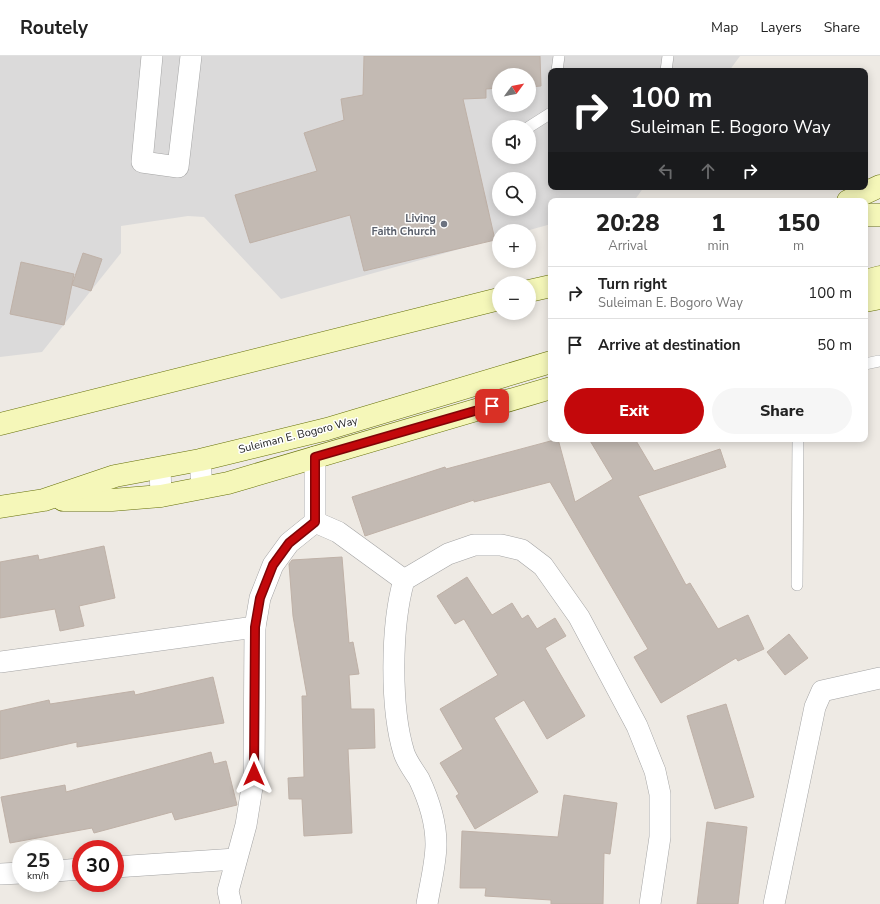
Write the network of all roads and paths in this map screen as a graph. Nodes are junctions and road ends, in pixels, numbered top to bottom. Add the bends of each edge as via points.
1 (152, 56) edge
2 (191, 56) edge
3 (558, 56) edge
4 (668, 56) edge
5 (557, 68) edge
6 (666, 68) edge
7 (548, 115) edge
8 (536, 123) edge
9 (880, 186) edge
10 (854, 198) edge
11 (868, 215) edge
12 (880, 215) edge
13 (880, 277) edge
14 (868, 280) edge
15 (548, 287) edge
16 (536, 289) edge
17 (880, 298) edge
18 (868, 300) edge
19 (492, 301) edge
20 (879, 361) edge
21 (548, 363) edge
22 (868, 363) edge
23 (548, 389) edge
24 (0, 424) edge
25 (798, 442) edge
26 (315, 457) junction
27 (200, 460) junction
28 (160, 468) junction
29 (202, 488) junction
30 (161, 496) junction
31 (44, 500) junction
32 (0, 507) edge
33 (315, 522) junction
34 (404, 580) junction
35 (797, 585) dead end
36 (255, 627) junction
37 (0, 662) edge
38 (880, 678) edge
39 (236, 859) junction
40 (124, 866) edge
41 (232, 904) edge
42 (427, 904) edge
43 (650, 904) edge
44 (774, 904) edge

1 - 2 street via 142,162 178,167
3 - 5 lane
4 - 6 lane
7 - 8 lane
9 - 10 street
11 - 12 street
13 - 14 street
15 - 16 street
17 - 18 street
19 - 24 street
20 - 22 lane
21 - 27 street, Suleiman E. Bogoro Way via 327,429
23 - 26 street, Suleiman E. Bogoro Way
25 - 35 lane
26 - 29 street, Suleiman E. Bogoro Way via 228,483
26 - 33 street
27 - 28 street, Suleiman E. Bogoro Way
27 - 29 street
28 - 30 street
28 - 31 street, Suleiman E. Bogoro Way via 115,476
29 - 30 street, Suleiman E. Bogoro Way
30 - 31 street, Suleiman E. Bogoro Way via 112,500
31 - 32 street, Suleiman E. Bogoro Way
33 - 34 street via 338,532
33 - 36 street via 289,543 273,565 260,598
34 - 42 street via 397,602 394,670 399,731 404,754 419,780 432,814 436,844
34 - 43 street via 448,554 474,545 501,545 522,550 543,566 579,617 637,726 655,771 660,794 660,837
36 - 37 street
36 - 39 street via 254,774 246,826
38 - 44 street via 822,691 815,707
39 - 40 street
39 - 41 street via 228,891

